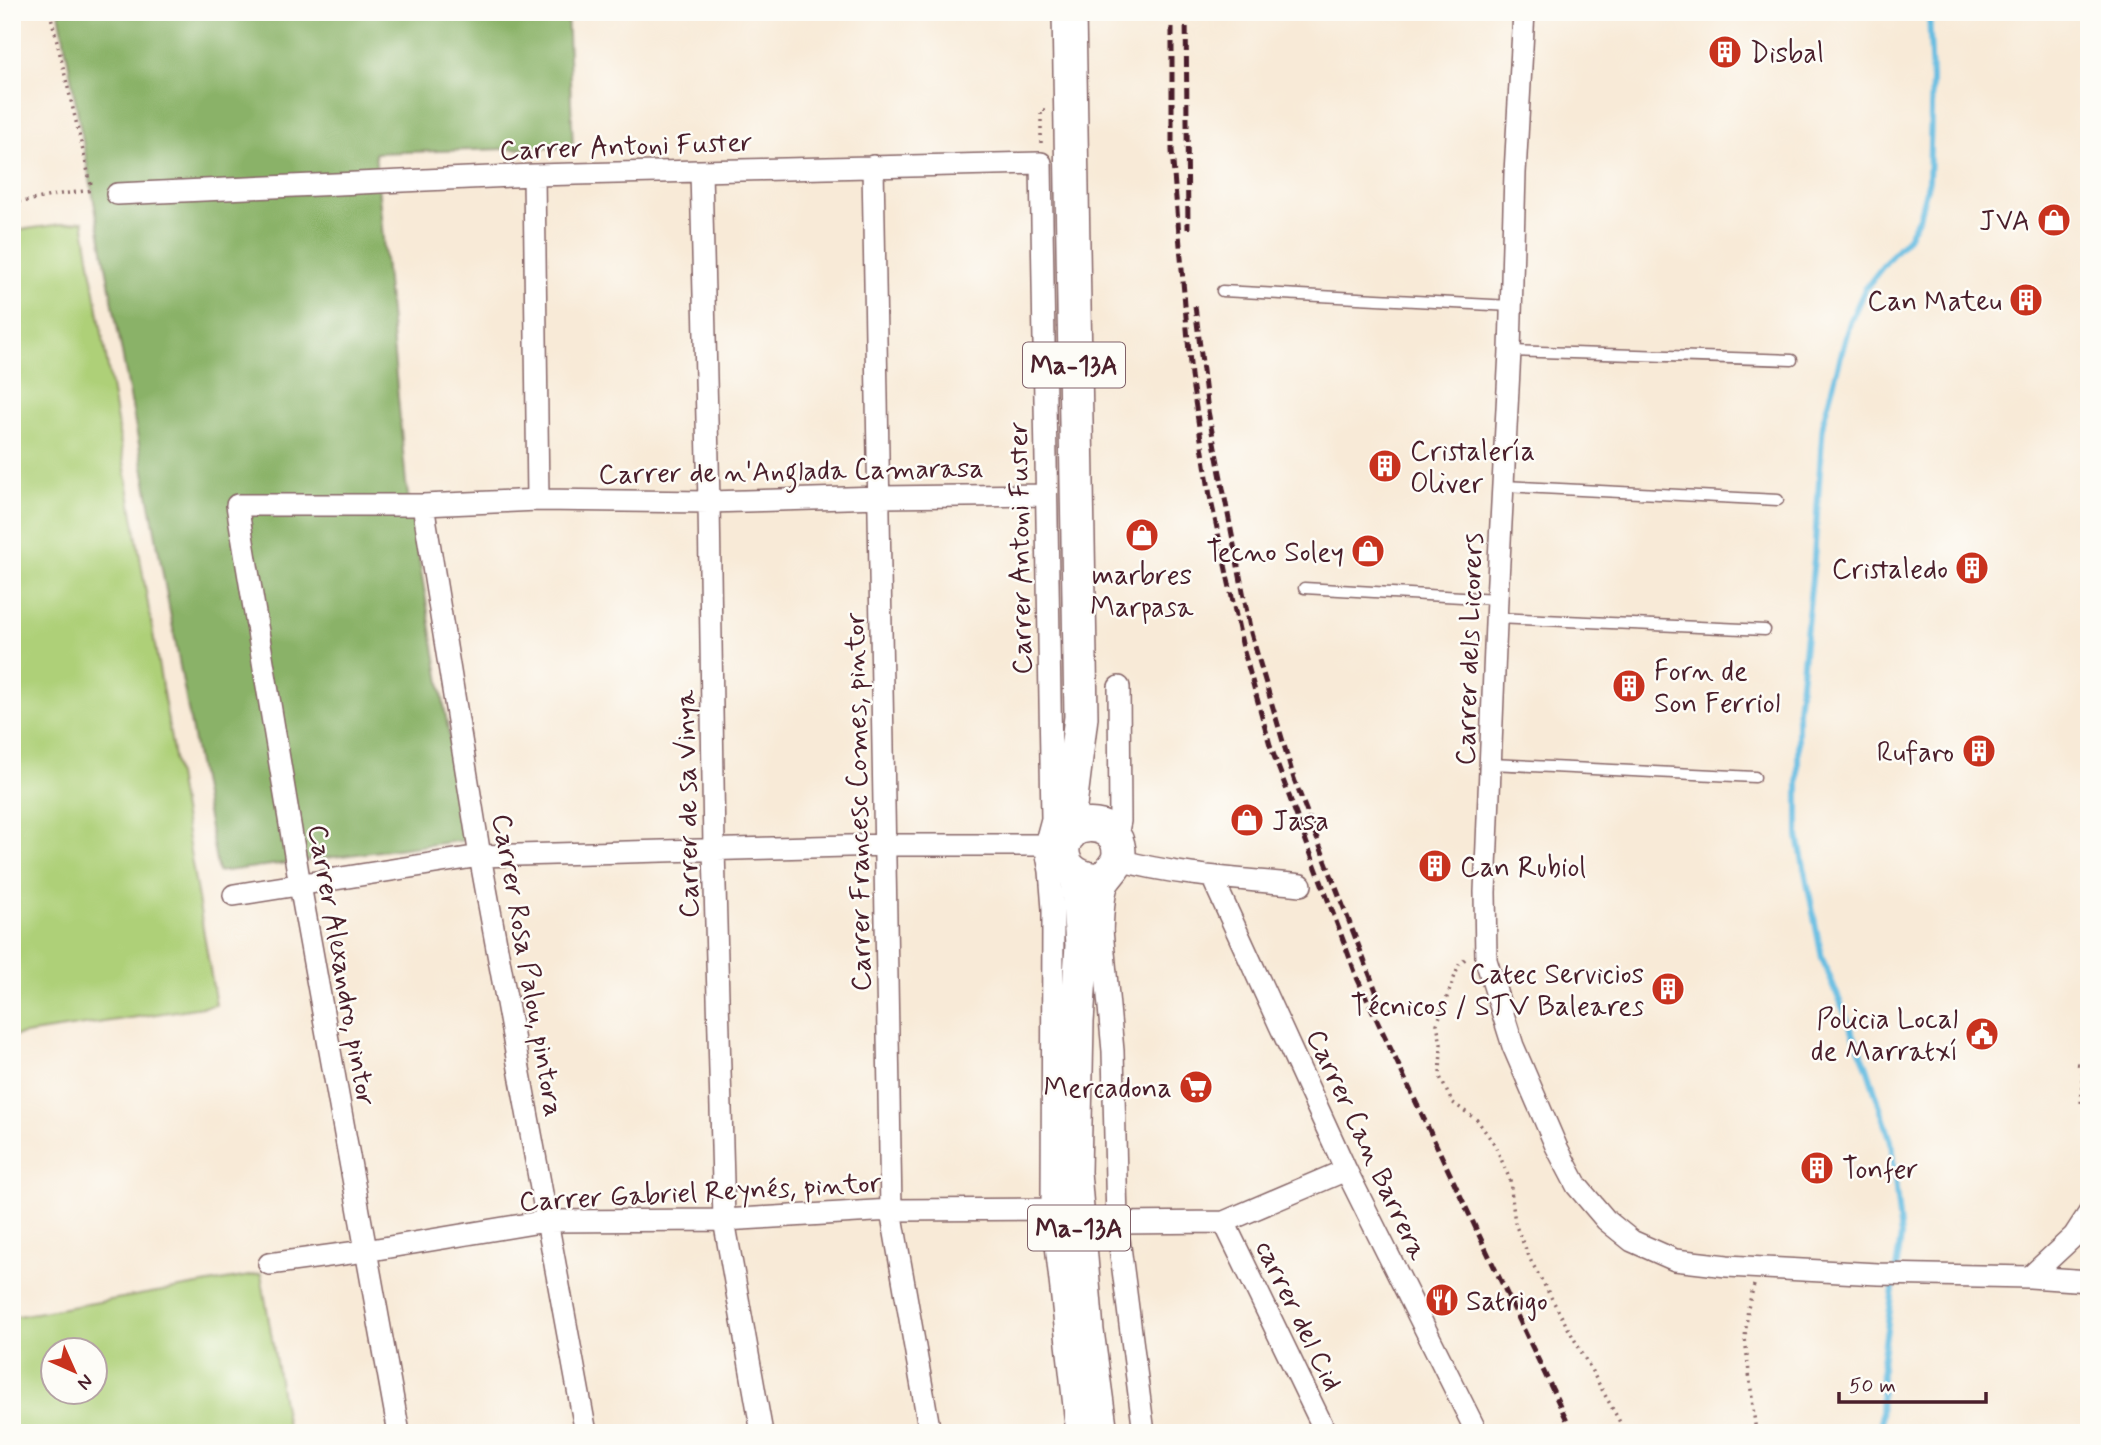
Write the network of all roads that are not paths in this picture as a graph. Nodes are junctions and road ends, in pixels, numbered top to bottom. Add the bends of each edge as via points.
1 (1069, 12) edge
2 (1524, 12) edge
3 (873, 166) junction
4 (701, 170) junction
5 (534, 175) junction
6 (117, 194) road end
7 (1222, 291) dead end
8 (1511, 306) junction
9 (1510, 351) junction
10 (1792, 360) dead end
11 (1503, 486) junction
12 (1046, 495) junction
13 (880, 497) junction
14 (538, 500) junction
15 (1778, 500) dead end
16 (709, 502) junction
17 (237, 505) joint
18 (423, 505) junction
19 (1304, 588) dead end
20 (1497, 608) junction
21 (1766, 630) dead end
22 (1119, 687) dead end
23 (1081, 717) junction
24 (1492, 764) junction
25 (1755, 777) dead end
26 (1058, 840) junction
27 (885, 845) junction
28 (714, 849) junction
29 (480, 856) junction
30 (1104, 863) junction
31 (1212, 877) junction
32 (300, 885) junction
33 (1301, 885) dead end
34 (234, 895) dead end
35 (1346, 1170) junction
36 (1052, 1209) junction
37 (891, 1210) junction
38 (2089, 1213) edge
39 (724, 1220) junction
40 (546, 1222) junction
41 (1224, 1222) junction
42 (1117, 1223) junction
43 (365, 1251) junction
44 (269, 1264) dead end
45 (2030, 1277) junction
46 (2089, 1281) edge
47 (399, 1433) edge
48 (586, 1433) edge
49 (762, 1433) edge
50 (930, 1433) edge
51 (1077, 1433) edge
52 (1101, 1433) edge
53 (1144, 1433) edge
54 (1326, 1433) edge
55 (1477, 1433) edge

1 - 23 main road, Ma-13A
2 - 8 street, Carrer dels Licorers
3 - 4 street, Carrer Antoni Fuster
3 - 12 street, Carrer Antoni Fuster via 1041,163
3 - 13 street, Carrer Francesc Comes, pintor
4 - 5 street, Carrer Antoni Fuster
4 - 16 street, Carrer de sa Vinya
5 - 6 street, Carrer Antoni Fuster
5 - 14 street
7 - 8 lane
8 - 9 street, Carrer dels Licorers
9 - 10 lane
9 - 11 street, Carrer dels Licorers
11 - 15 lane
11 - 20 street, Carrer dels Licorers
12 - 13 street, Carrer de n'Anglada Camarasa
12 - 26 street, Carrer Antoni Fuster via 1052,818
13 - 16 street, Carrer de n'Anglada Camarasa
13 - 27 street, Carrer Francesc Comes, pintor
14 - 16 street, Carrer de n'Anglada Camarasa
14 - 18 street, Carrer de n'Anglada Camarasa
16 - 28 street, Carrer de sa Vinya
17 - 18 street, Carrer de n'Anglada Camarasa
17 - 32 street, Carrer Alexandro, pintor
18 - 29 street, Carrer Rosa Palou, pintora
19 - 20 lane
20 - 21 lane
20 - 24 street, Carrer dels Licorers
22 - 30 street via 1120,821
23 - 26 main road, Ma-13A via 1070,806
23 - 30 main road, Ma-13A via 1101,816
24 - 25 lane
24 - 45 street, Carrer dels Licorers via 1486,960 1513,1046 1556,1146 1577,1186 1606,1220 1632,1241 1675,1260 1878,1274
26 - 27 street
26 - 30 main road, Ma-13A via 1065,843 1068,866
26 - 36 street, Carrer Antoni Fuster via 1050,871
27 - 28 street
27 - 37 street, Carrer Francesc Comes, pintor
28 - 29 street
28 - 39 street, Carrer de sa Vinya
29 - 32 street
29 - 40 street, Carrer Rosa Palou, pintora
30 - 31 street
30 - 42 street via 1102,945 1112,1051
30 - 52 main road, Ma-13A via 1094,945 1077,1022 1074,1172
31 - 33 street
31 - 35 street, Carrer Can Barrera
32 - 34 street
32 - 43 street, Carrer Alexandro, pintor
35 - 41 street
35 - 55 street, Carrer Can Barrera
36 - 37 street, Carrer Gabriel Reynés, pintor
36 - 51 street, Carrer Antoni Fuster
37 - 39 street, Carrer Gabriel Reynés, pintor
37 - 50 street, Carrer Francesc Comes, pintor
38 - 45 street via 2074,1236
39 - 40 street, Carrer Gabriel Reynés, pintor
39 - 49 street, Carrer de sa Vinya
40 - 43 street, Carrer Gabriel Reynés, pintor
40 - 48 street, Carrer Rosa Palou, pintora
41 - 42 street
41 - 54 street, carrer del Cid
42 - 53 street
43 - 44 street, Carrer Gabriel Reynés, pintor
43 - 47 street, Carrer Alexandro, pintor
45 - 46 street, Carrer dels Licorers

